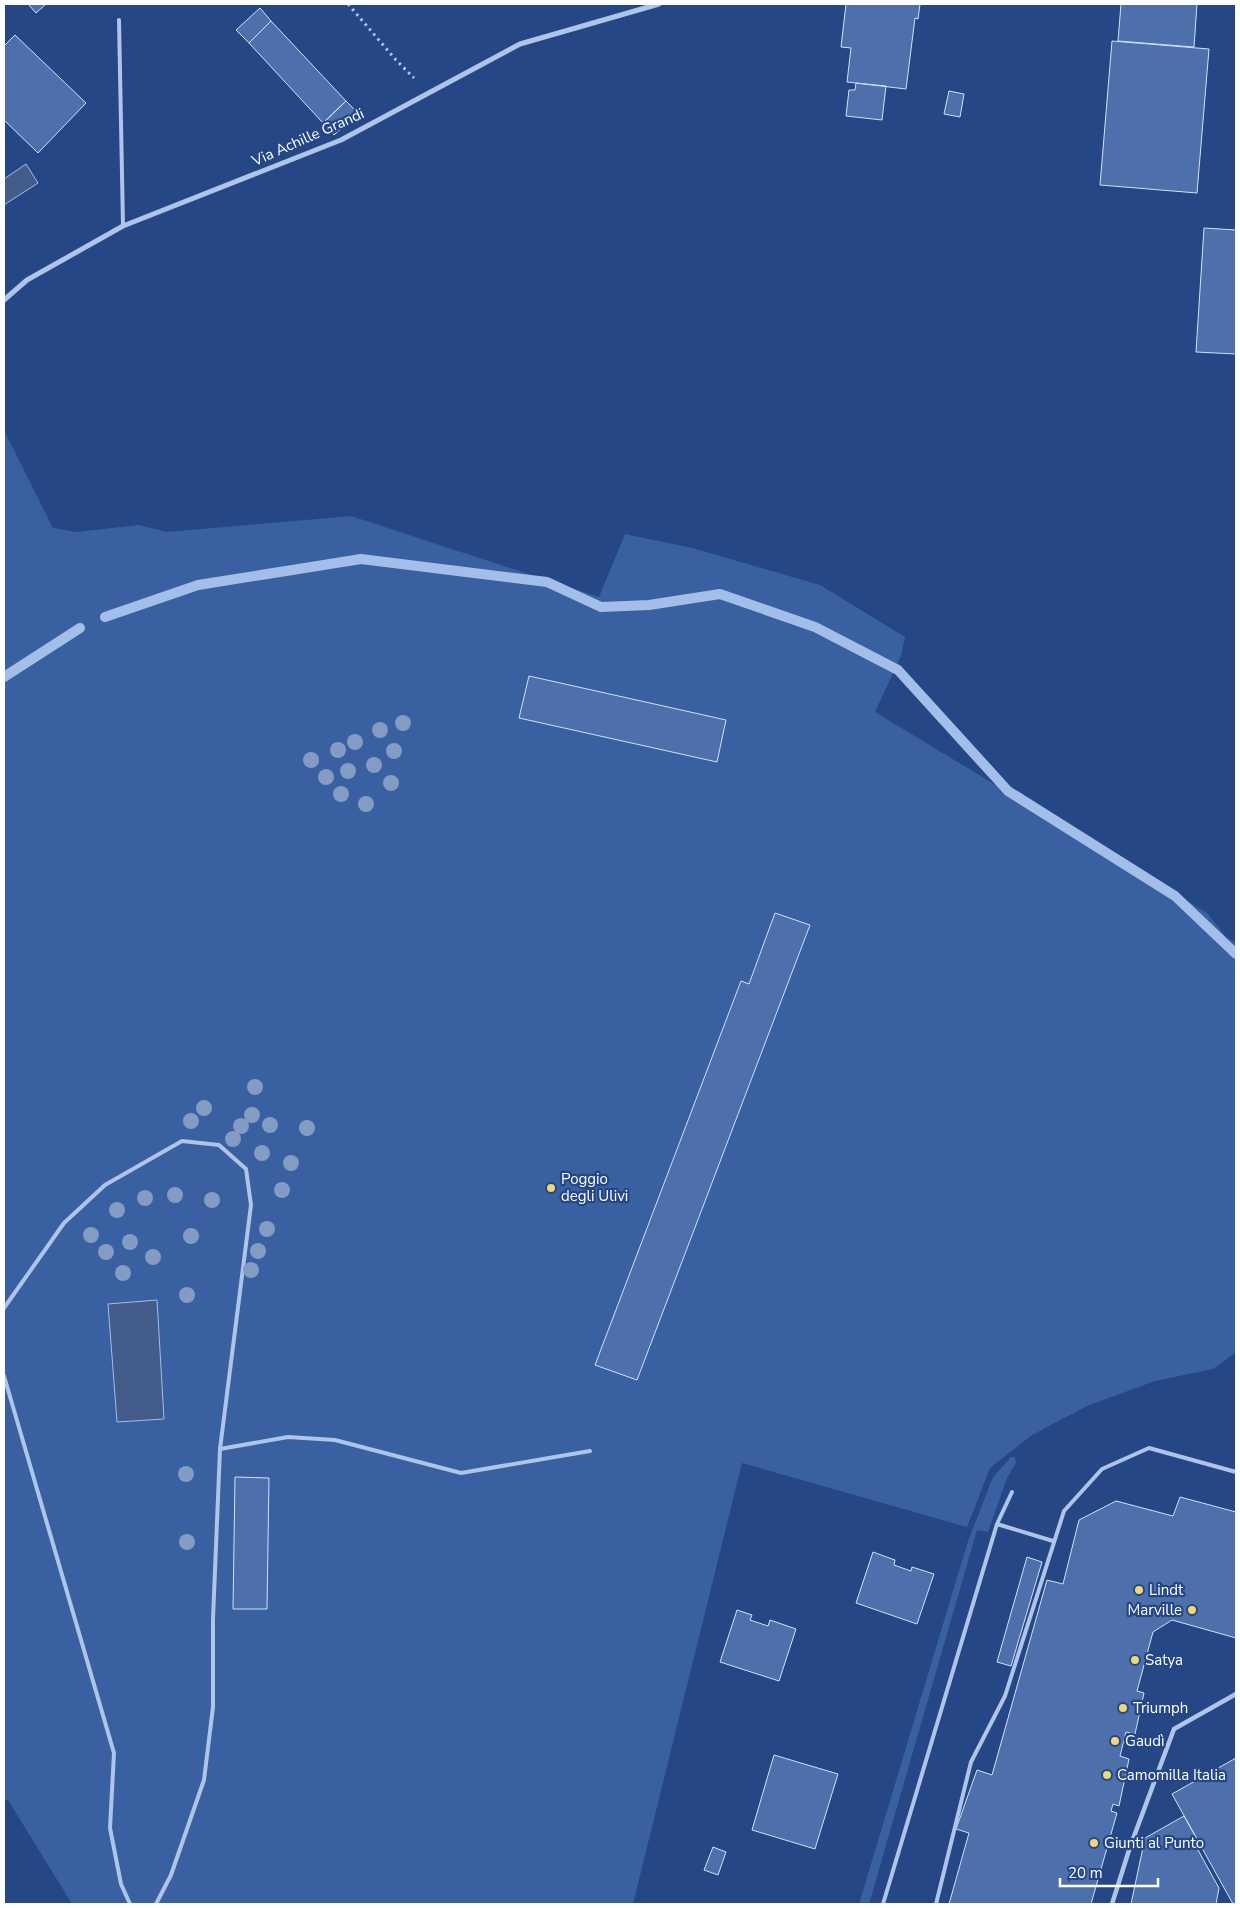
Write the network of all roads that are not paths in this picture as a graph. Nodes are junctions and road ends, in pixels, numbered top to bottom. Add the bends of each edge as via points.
1 (659, 4) edge
2 (118, 20) dead end
3 (123, 226) junction
4 (4, 300) edge
5 (4, 1308) edge
6 (4, 1376) edge
7 (220, 1449) junction
8 (590, 1451) dead end
9 (1236, 1472) edge
10 (1012, 1492) dead end
11 (997, 1524) junction
12 (1053, 1541) junction
13 (1236, 1694) edge
14 (130, 1904) edge
15 (156, 1904) edge
16 (883, 1904) edge
17 (936, 1904) edge
18 (1112, 1904) edge

1 - 3 street, Via Achille Grandi via 520,44 341,140
2 - 3 lane
3 - 4 street, Via Achille Grandi via 27,280
5 - 7 lane via 64,1223 104,1185 182,1141 219,1145 246,1169 251,1205
6 - 14 lane via 114,1753 110,1828 121,1884
7 - 8 lane via 288,1436 335,1440 461,1473
7 - 15 lane via 213,1707 204,1780 171,1875
9 - 12 lane via 1149,1448 1102,1469 1064,1512
10 - 11 lane
11 - 12 lane
11 - 16 lane
12 - 17 lane via 1004,1696 971,1762
13 - 18 street via 1174,1729

